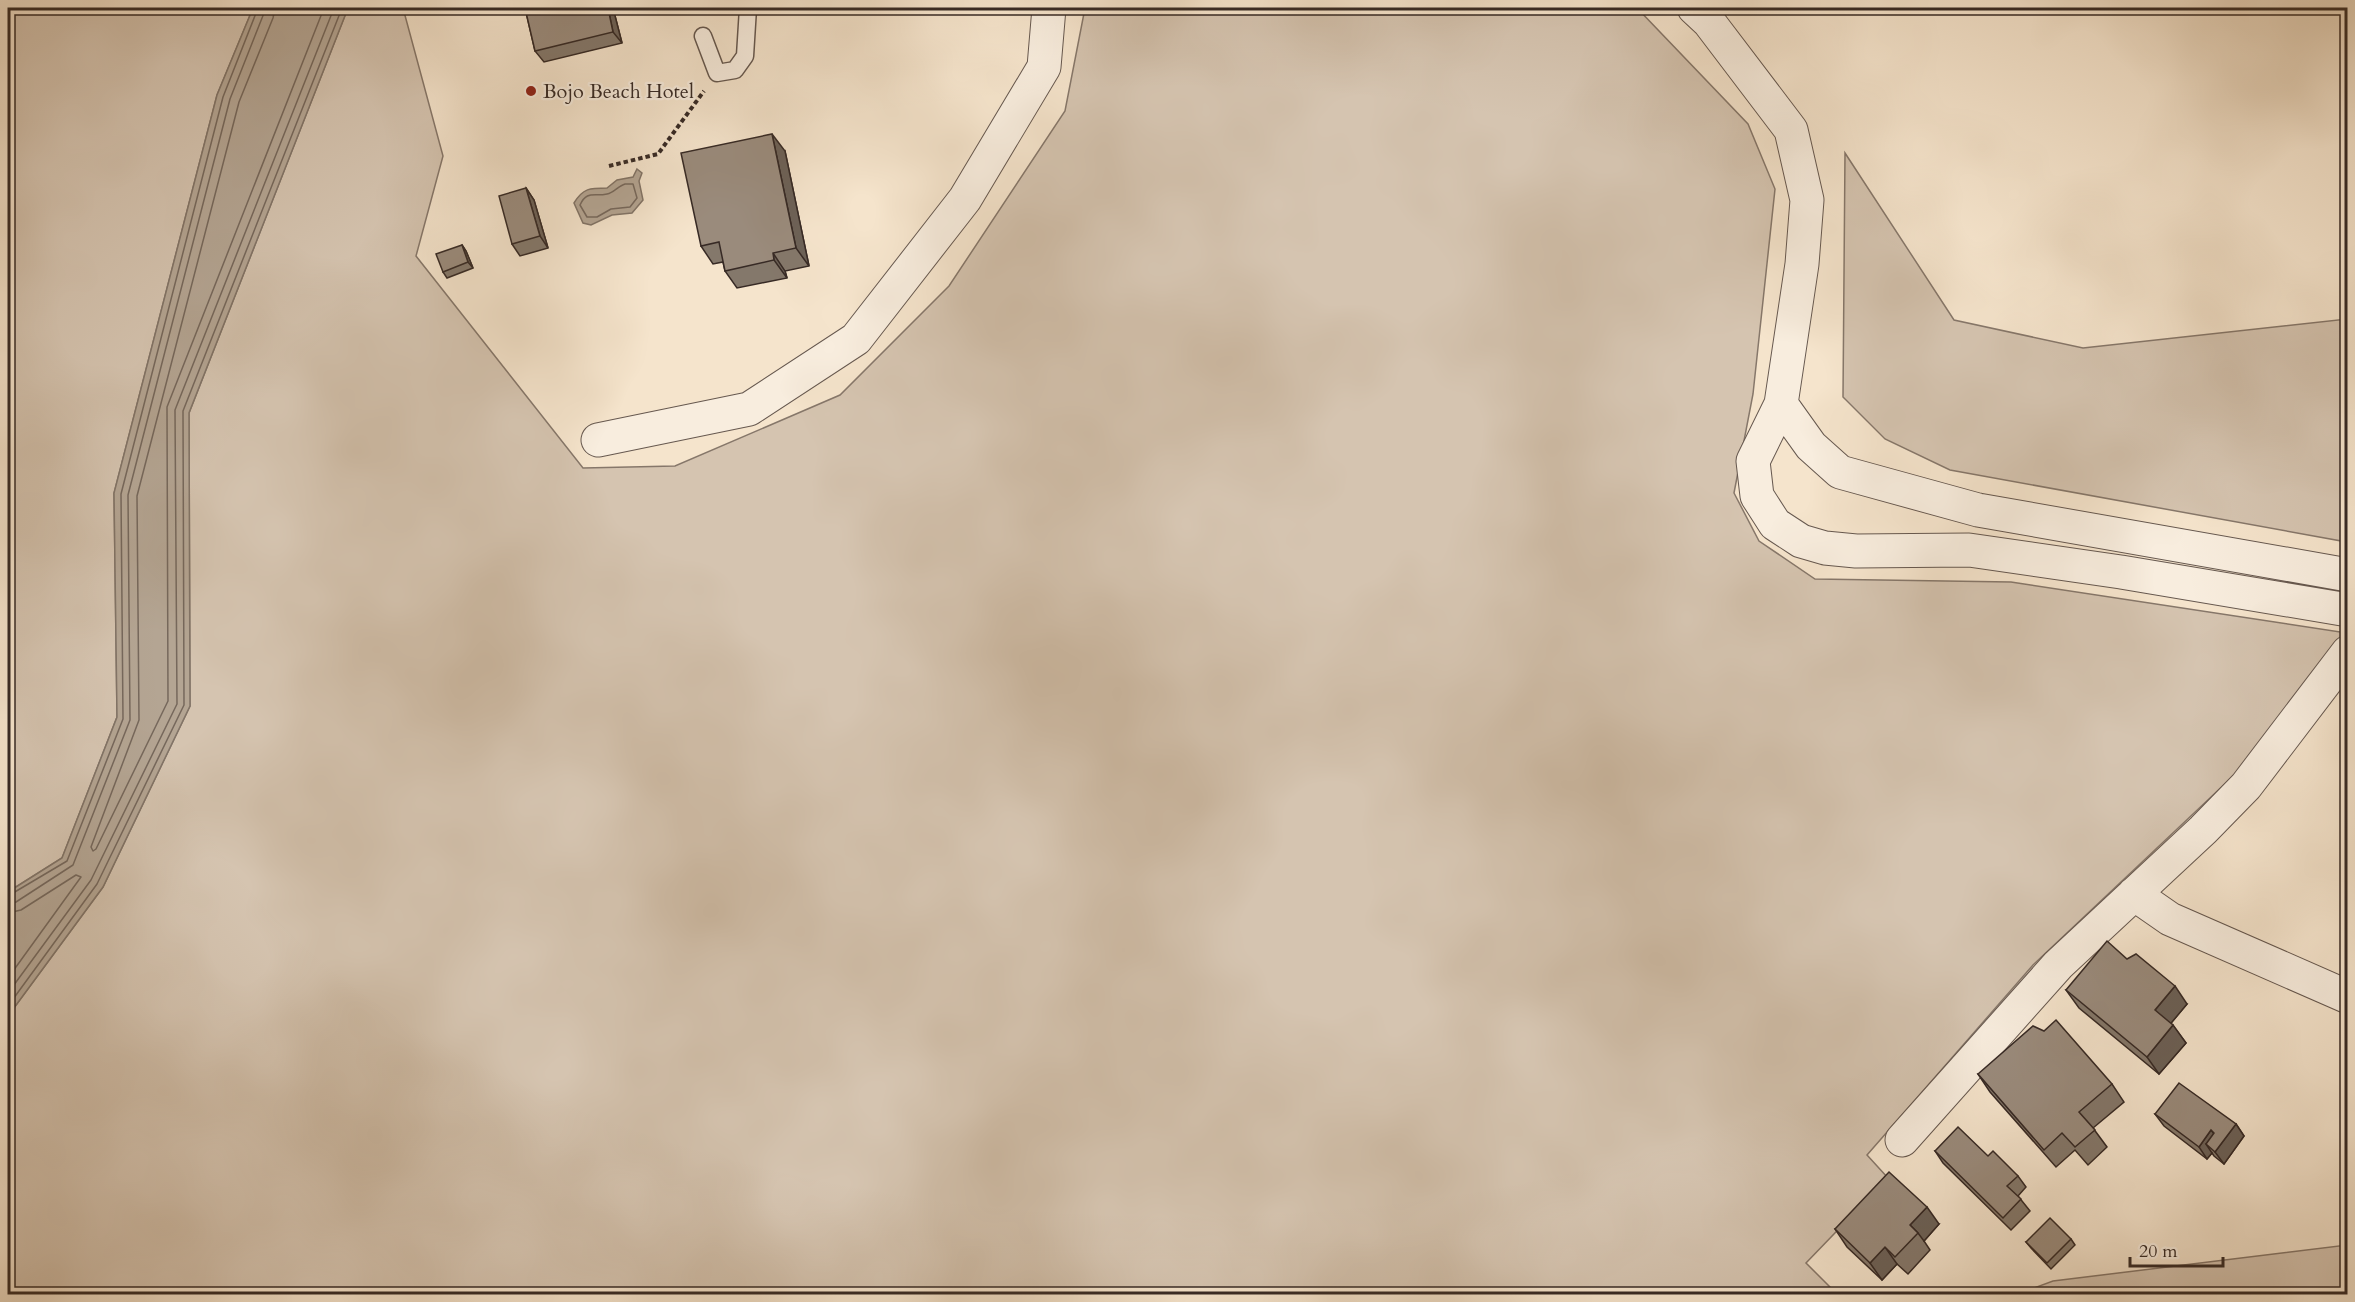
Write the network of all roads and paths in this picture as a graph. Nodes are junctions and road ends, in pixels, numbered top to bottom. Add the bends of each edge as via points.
1 (748, 8) edge
2 (1050, 8) edge
3 (1694, 8) edge
4 (703, 36) dead end
5 (717, 73) junction
6 (609, 166) dead end
7 (1781, 404) junction
8 (598, 440) dead end
9 (1978, 510) junction
10 (1969, 550) junction
11 (2348, 575) edge
12 (2348, 610) edge
13 (2348, 652) edge
14 (2134, 894) junction
15 (2348, 997) edge
16 (1902, 1140) dead end

1 - 5 lane via 745,56 735,70
2 - 8 street via 1044,67 965,199 856,339 749,409
3 - 7 street via 1709,22 1791,130 1807,200 1802,264
4 - 5 lane
5 - 6 path via 658,154
7 - 9 street via 1810,446 1840,472
7 - 10 street via 1753,461 1757,496 1775,524 1801,541 1825,548
9 - 10 street
9 - 11 street
10 - 12 street
13 - 14 street via 2246,786
14 - 15 street via 2170,919
14 - 16 street via 2058,965

